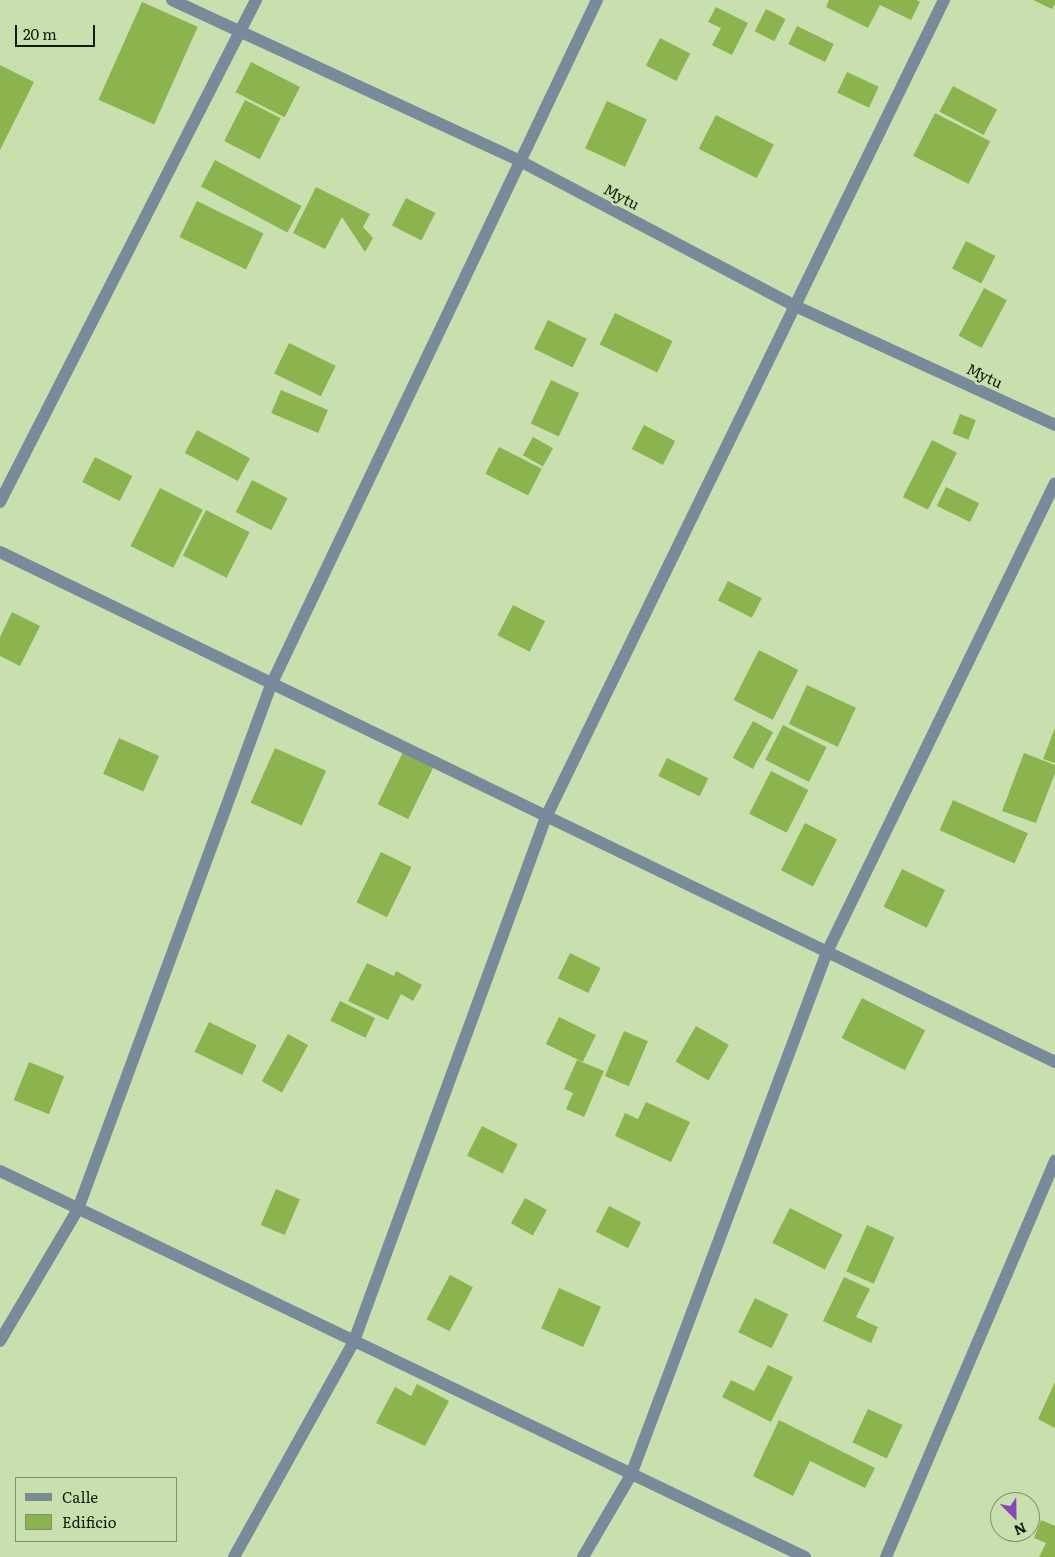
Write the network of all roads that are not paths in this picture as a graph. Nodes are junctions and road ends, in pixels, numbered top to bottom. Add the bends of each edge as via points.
1 (172, 0) edge
2 (256, 0) edge
3 (597, 0) edge
4 (944, 0) edge
5 (240, 34) junction
6 (520, 161) junction
7 (794, 305) junction
8 (1055, 425) edge
9 (1055, 483) edge
10 (0, 502) edge
11 (0, 552) edge
12 (271, 685) junction
13 (546, 817) junction
14 (827, 952) junction
15 (1055, 1062) edge
16 (1055, 1160) edge
17 (0, 1171) edge
18 (78, 1209) junction
19 (0, 1340) edge
20 (354, 1341) junction
21 (631, 1475) junction
22 (234, 1557) edge
23 (583, 1557) edge
24 (805, 1557) edge
25 (886, 1557) edge

1 - 5 street, Mytu
2 - 5 street
3 - 6 street
4 - 7 street
5 - 6 street, Mytu
5 - 10 street
6 - 7 street, Mytu
6 - 12 street
7 - 8 street, Mytu
7 - 13 street
9 - 14 street
11 - 12 street
12 - 13 street
12 - 18 street
13 - 14 street
13 - 20 street
14 - 15 street
14 - 21 street
16 - 25 street
17 - 18 street
18 - 19 street
18 - 20 street
20 - 21 street
20 - 22 street
21 - 23 street
21 - 24 street

